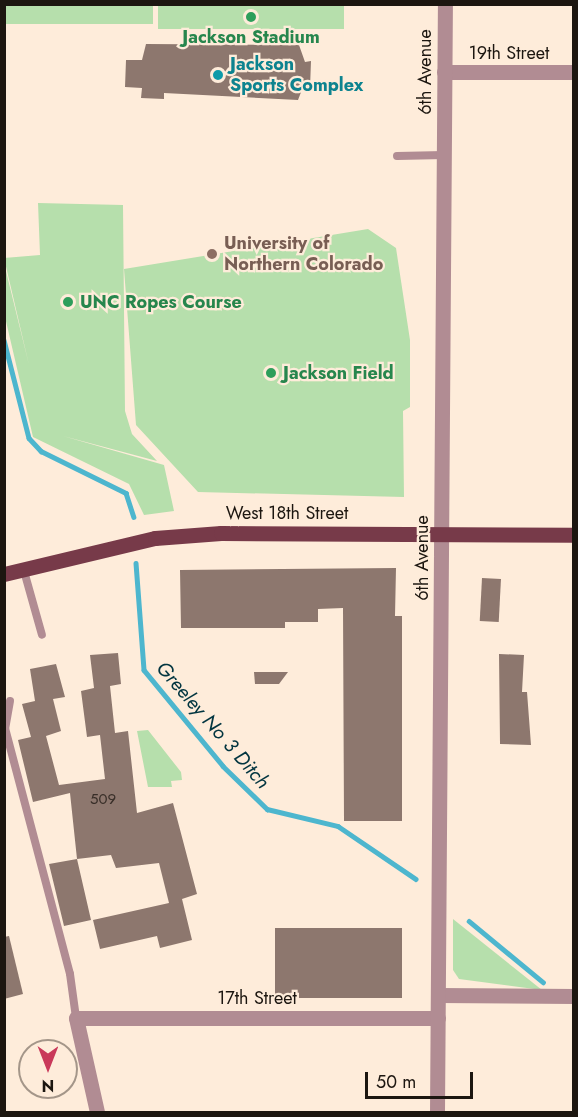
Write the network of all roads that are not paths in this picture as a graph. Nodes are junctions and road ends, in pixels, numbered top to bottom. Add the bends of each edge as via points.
1 (445, 4) edge
2 (444, 72) junction
3 (573, 72) edge
4 (444, 155) junction
5 (397, 156) dead end
6 (441, 533) junction
7 (573, 535) edge
8 (24, 571) junction
9 (4, 574) edge
10 (42, 635) dead end
11 (10, 701) dead end
12 (438, 995) junction
13 (573, 996) edge
14 (76, 1018) junction
15 (438, 1018) junction
16 (97, 1113) edge
17 (437, 1113) edge

1 - 2 street, 6th Avenue
2 - 3 street, 19th Street
2 - 4 street, 6th Avenue
4 - 5 lane
4 - 6 street, 6th Avenue
6 - 7 main road, West 18th Street
6 - 8 main road, West 18th Street via 154,538
6 - 12 street, 6th Avenue
8 - 9 main road, West 18th Street
8 - 10 lane
11 - 14 lane via 5,728 70,974
12 - 13 street
12 - 15 street, 6th Avenue
14 - 15 street, 17th Street
14 - 16 street
15 - 17 street, 6th Avenue

